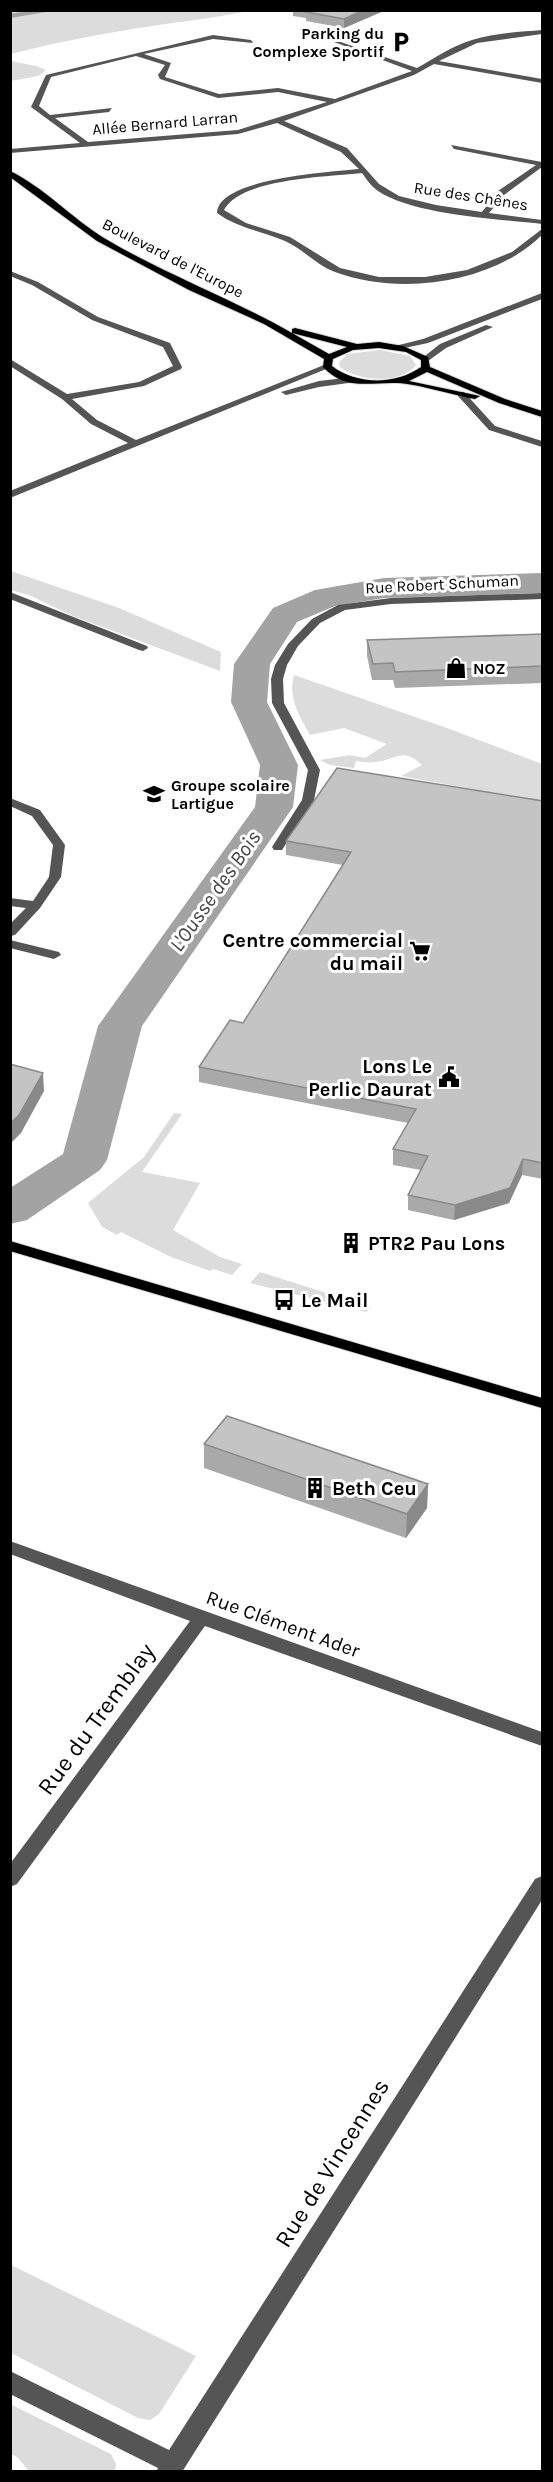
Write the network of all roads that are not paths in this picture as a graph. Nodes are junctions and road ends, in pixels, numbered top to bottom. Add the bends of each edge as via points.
1 (543, 32) edge
2 (328, 38) dead end
3 (251, 42) dead end
4 (136, 54) junction
5 (433, 62) junction
6 (419, 71) junction
7 (543, 81) edge
8 (335, 101) junction
9 (109, 110) dead end
10 (49, 117) junction
11 (278, 121) junction
12 (86, 144) junction
13 (454, 147) dead end
14 (10, 151) edge
15 (542, 164) edge
16 (364, 171) junction
17 (10, 173) edge
18 (485, 213) junction
19 (543, 222) edge
20 (543, 231) edge
21 (10, 273) edge
22 (543, 296) edge
23 (543, 306) edge
24 (267, 322) junction
25 (363, 346) junction
26 (394, 347) junction
27 (10, 362) edge
28 (328, 362) junction
29 (426, 364) junction
30 (353, 380) junction
31 (397, 381) junction
32 (461, 394) junction
33 (66, 397) junction
34 (502, 401) junction
35 (228, 408) junction
36 (543, 414) edge
37 (134, 443) junction
38 (543, 444) edge
39 (10, 495) edge
40 (10, 595) edge
41 (543, 596) edge
42 (143, 648) dead end
43 (10, 801) edge
44 (278, 847) dead end
45 (10, 903) edge
46 (36, 905) junction
47 (10, 932) edge
48 (10, 944) edge
49 (54, 955) dead end
50 (10, 1246) edge
51 (543, 1403) edge
52 (10, 1547) edge
53 (201, 1618) junction
54 (543, 1739) edge
55 (10, 1879) edge
56 (543, 1884) edge
57 (10, 2382) edge
58 (170, 2468) edge

1 - 5 street, Allée Bernard Larran via 475,41
2 - 6 street
3 - 4 street via 213,37
4 - 8 street via 169,64 162,78 218,96 278,90
4 - 10 street via 48,76 35,106
5 - 6 street, Allée Bernard Larran
5 - 7 street
6 - 8 street, Allée Bernard Larran
8 - 11 street, Allée Bernard Larran
9 - 10 street
10 - 12 street
11 - 12 street, Allée Bernard Larran via 224,134
11 - 16 street, Rue des Chênes via 344,150
12 - 14 street, Allée Bernard Larran
13 - 15 street
15 - 18 street via 501,193
16 - 18 street, Rue des Chênes via 392,195 429,206
16 - 20 street via 261,185 225,198 220,211 237,222 290,240 336,269 377,279 430,279 460,274 511,256
17 - 24 main road, Boulevard de l'Europe via 99,239
18 - 19 street, Rue des Chênes
21 - 33 street via 28,278 82,312 167,345 178,367 141,384
22 - 26 street via 425,341
23 - 29 street via 443,346
24 - 25 main road, Boulevard de l'Europe via 325,340
24 - 28 main road, Boulevard de l'Europe
25 - 26 main road
25 - 28 main road via 348,348
26 - 29 main road via 418,354
27 - 33 street
28 - 30 main road, Boulevard de l'Europe via 332,372
28 - 35 street
29 - 31 main road via 410,378
29 - 34 main road
30 - 31 main road
30 - 35 street via 319,384
31 - 32 main road
32 - 34 main road
32 - 38 street via 492,428
33 - 37 street via 94,422
34 - 36 main road
35 - 37 street
37 - 39 street
40 - 42 street
41 - 44 street, Rue Robert Schuman via 391,601 342,607 316,621 293,644 281,664 278,679 278,703 314,770 308,800
43 - 46 street via 36,813 59,845 55,877
45 - 46 street
46 - 47 street
48 - 49 street
50 - 51 main road
52 - 53 street, Rue Clément Ader
53 - 54 street, Rue Clément Ader
53 - 55 street, Rue du Tremblay
56 - 58 street, Rue de Vincennes
57 - 58 street

